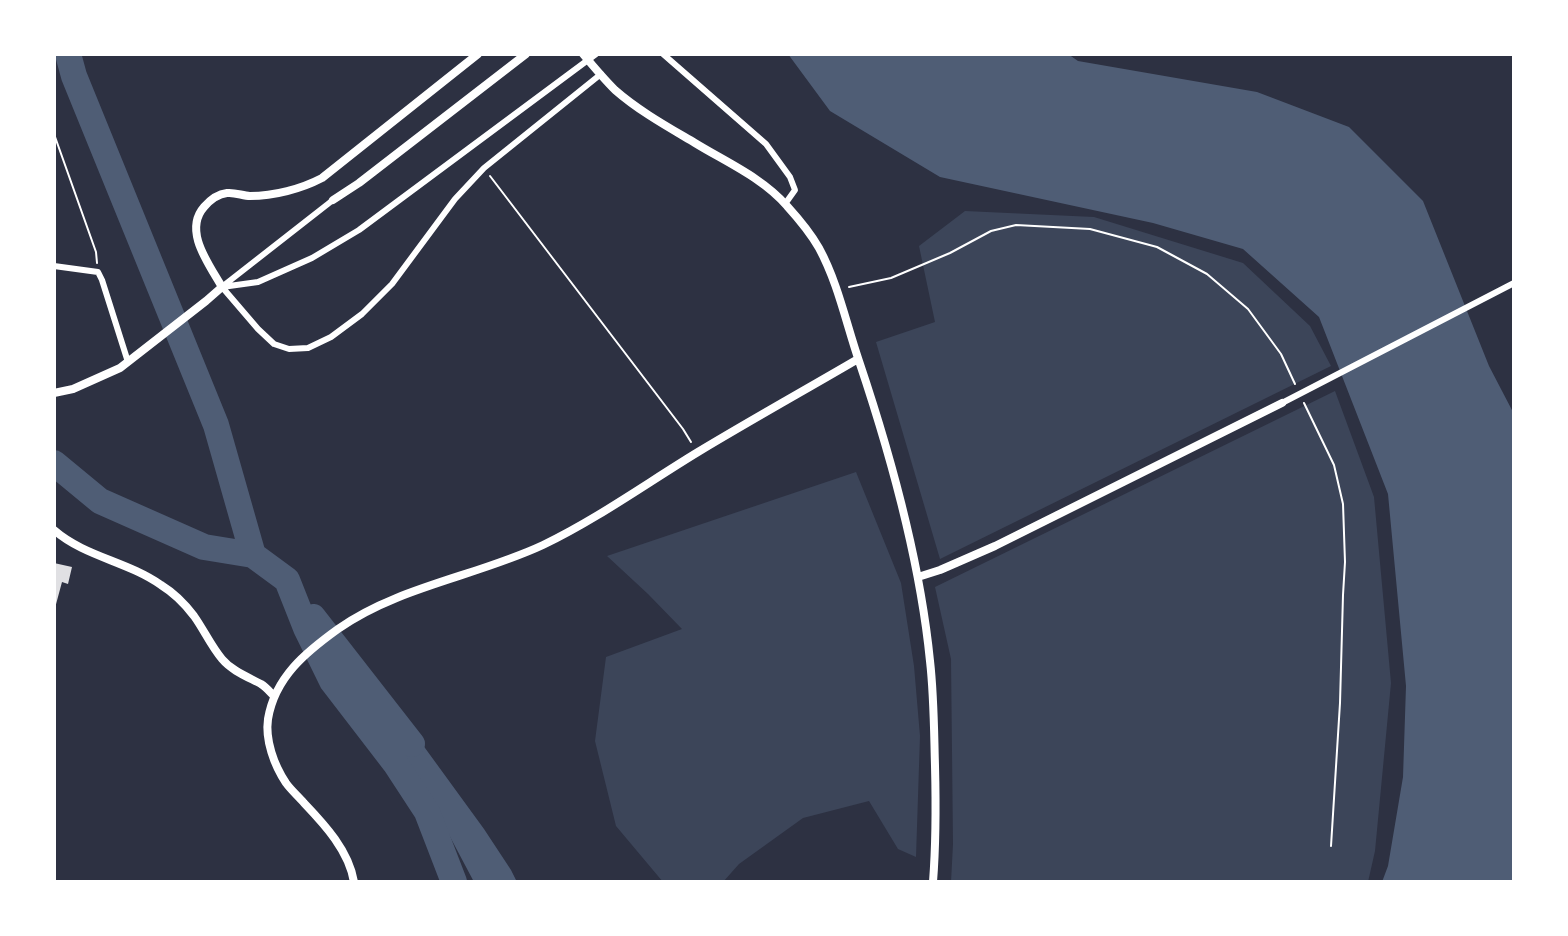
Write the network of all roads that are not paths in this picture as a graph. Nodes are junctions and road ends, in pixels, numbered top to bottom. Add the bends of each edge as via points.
1 (478, 54) edge
2 (526, 54) edge
3 (583, 54) edge
4 (596, 54) edge
5 (663, 54) edge
6 (601, 74) junction
7 (333, 200) joint
8 (785, 204) junction
9 (54, 266) edge
10 (1514, 283) edge
11 (222, 287) junction
12 (858, 359) junction
13 (128, 362) junction
14 (54, 393) edge
15 (1282, 403) joint
16 (54, 530) edge
17 (918, 577) junction
18 (274, 696) junction
19 (354, 882) edge
20 (933, 882) edge

1 - 11 street via 322,178 304,187 266,195 227,193 212,198 198,214 196,236
2 - 7 street
3 - 6 street
4 - 11 street via 359,230 312,258 258,282
5 - 8 street via 766,144 795,190
6 - 8 street via 638,107 738,168
6 - 11 street via 484,168 392,284 332,337 308,348 289,349 274,344
7 - 11 street
8 - 12 street via 818,246 838,290
9 - 13 street via 98,272
10 - 15 street
11 - 13 street
12 - 17 street via 895,476
12 - 18 street via 543,545 396,598 340,627 303,655
13 - 14 street via 73,389
15 - 17 street via 995,546
16 - 18 street via 82,549 143,574 180,599 223,661
17 - 20 street via 934,724
18 - 19 street via 268,720 274,760 286,783 338,844

